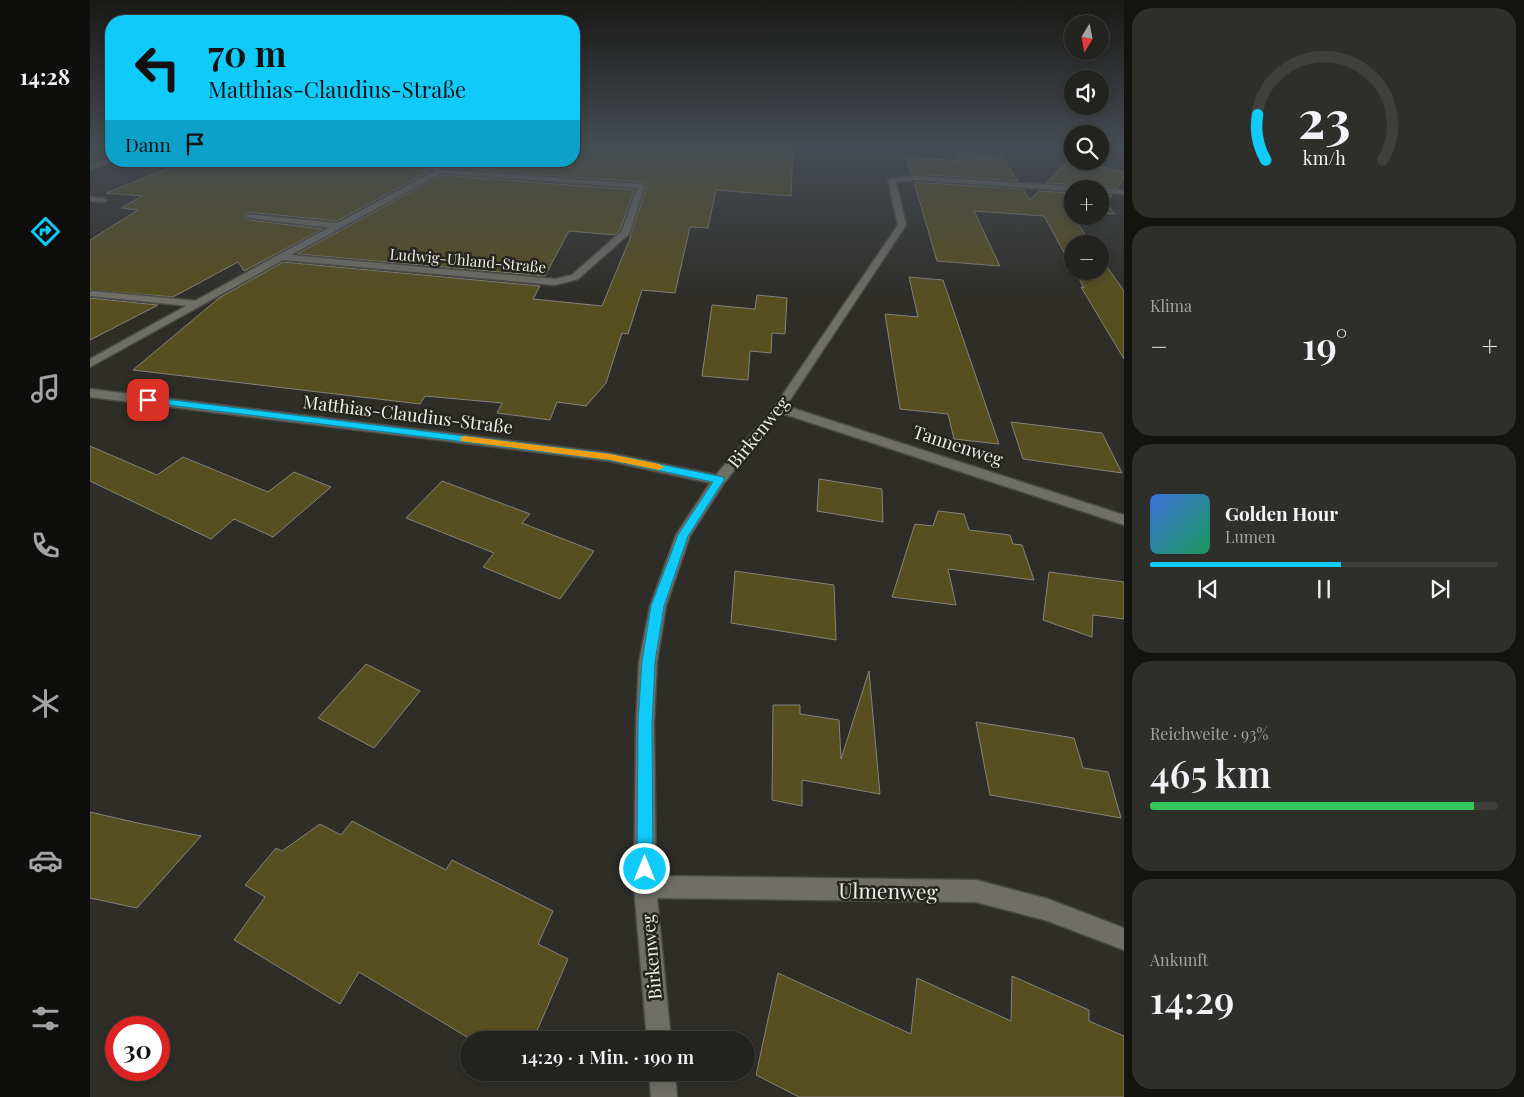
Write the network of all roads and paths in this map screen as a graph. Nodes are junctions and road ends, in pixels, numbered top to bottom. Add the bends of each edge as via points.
1 (392, 197) edge
2 (637, 197) edge
3 (896, 197) edge
4 (90, 199) edge
5 (103, 200) dead end
6 (250, 216) dead end
7 (339, 226) junction
8 (281, 257) junction
9 (93, 294) dead end
10 (198, 304) junction
11 (90, 364) edge
12 (90, 392) edge
13 (779, 408) junction
14 (719, 480) junction
15 (1124, 520) edge
16 (645, 887) junction
17 (1124, 939) edge
18 (658, 1031) edge
19 (663, 1081) edge
20 (664, 1097) edge

1 - 7 street
2 - 8 street, Ludwig-Uhland-Straße via 626,232 575,277 555,282
3 - 13 street, Birkenweg via 902,225
4 - 5 street
6 - 7 street
7 - 8 street
8 - 10 street
9 - 10 street
10 - 11 street
12 - 14 street, Matthias-Claudius-Straße via 610,457
13 - 14 street, Birkenweg
13 - 15 street, Tannenweg
14 - 16 street, Birkenweg via 683,535 658,606 648,662 645,723
16 - 17 street, Ulmenweg via 976,891 1048,910
16 - 18 street, Birkenweg
19 - 20 street

